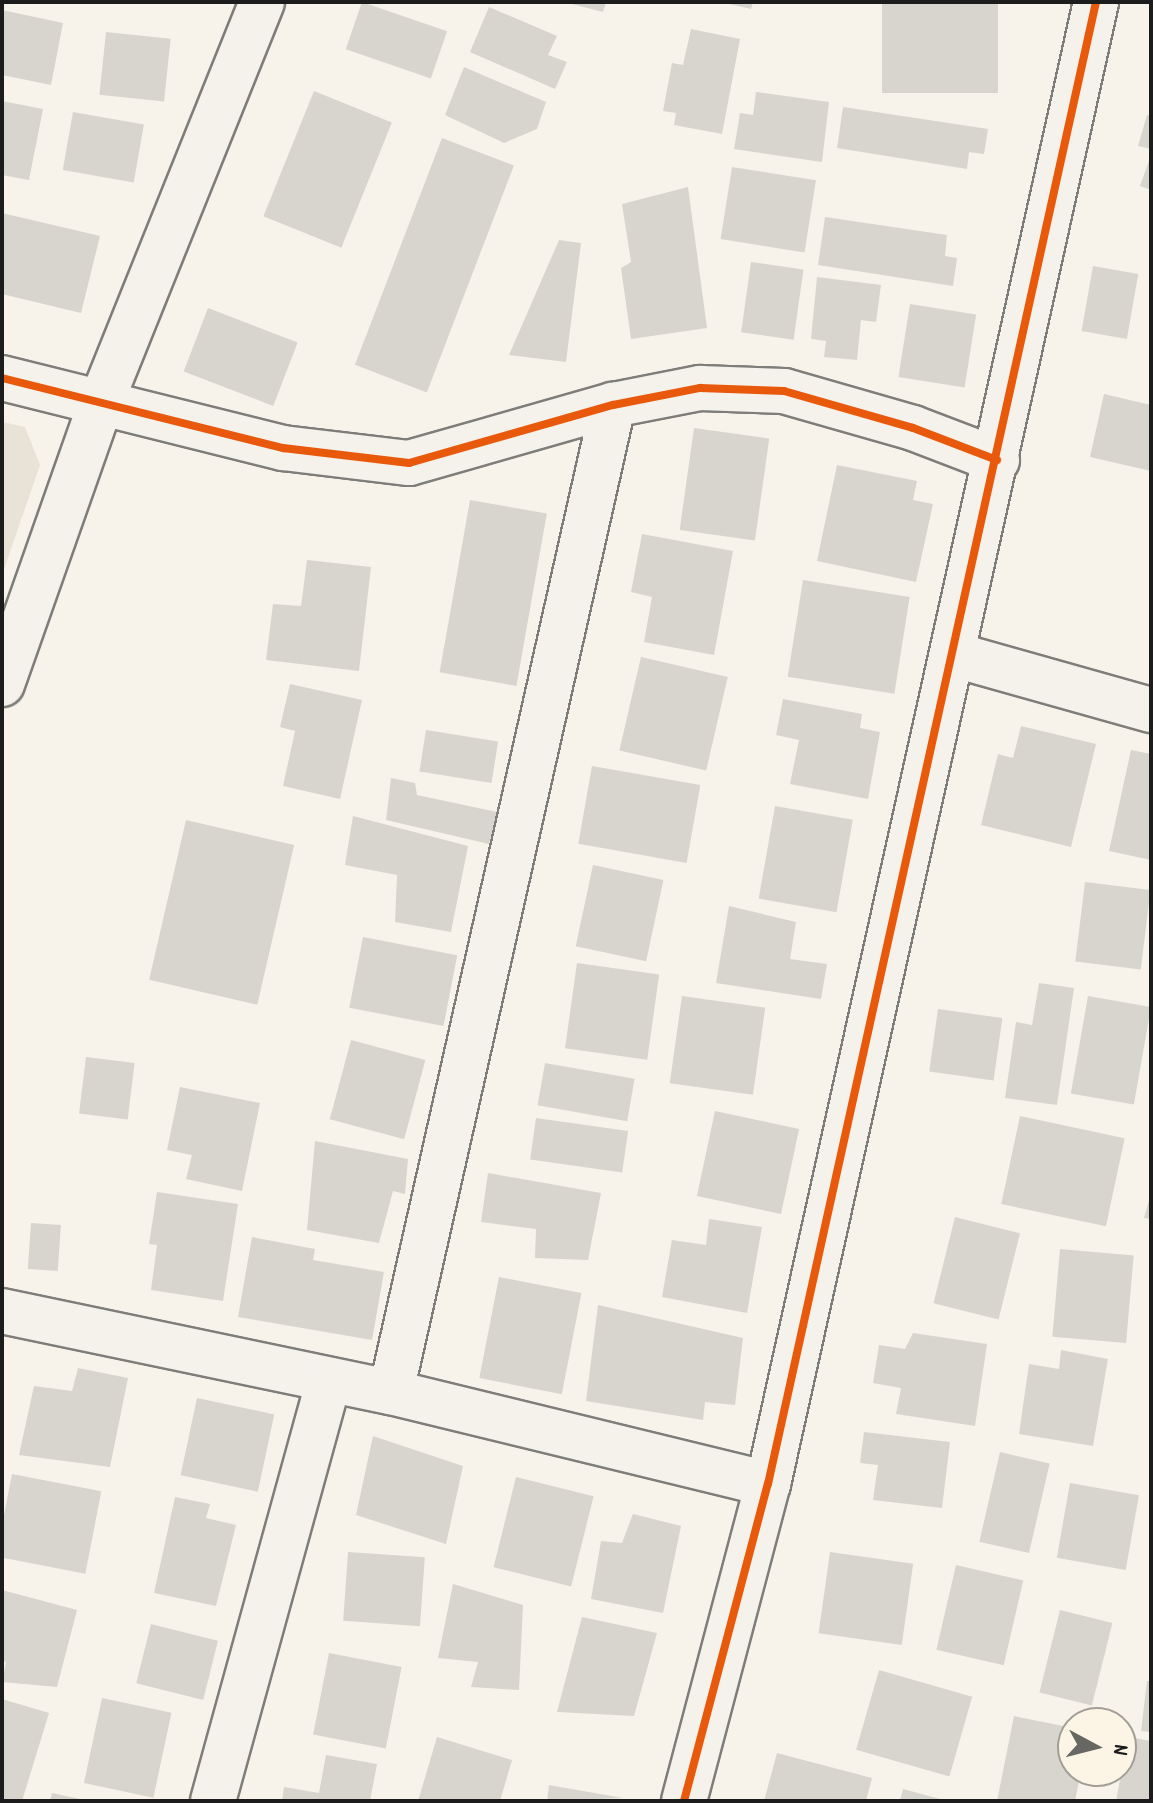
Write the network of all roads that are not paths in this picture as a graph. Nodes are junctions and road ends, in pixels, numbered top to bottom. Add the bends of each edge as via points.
1 (262, 2) edge
2 (1096, 2) edge
3 (2, 378) edge
4 (102, 400) junction
5 (613, 405) junction
6 (997, 460) junction
7 (955, 655) junction
8 (2, 684) edge
9 (1151, 710) edge
10 (2, 1311) edge
11 (328, 1383) junction
12 (391, 1392) junction
13 (768, 1484) junction
14 (213, 1801) edge
15 (684, 1801) edge

1 - 4 street
2 - 6 street
3 - 4 street
4 - 5 street via 283,448 409,463
4 - 8 street
5 - 6 street via 700,388 784,391 913,428
5 - 12 street
6 - 7 street
7 - 9 street
7 - 13 street
10 - 11 street
11 - 12 street
11 - 14 street
12 - 13 street
13 - 15 street

